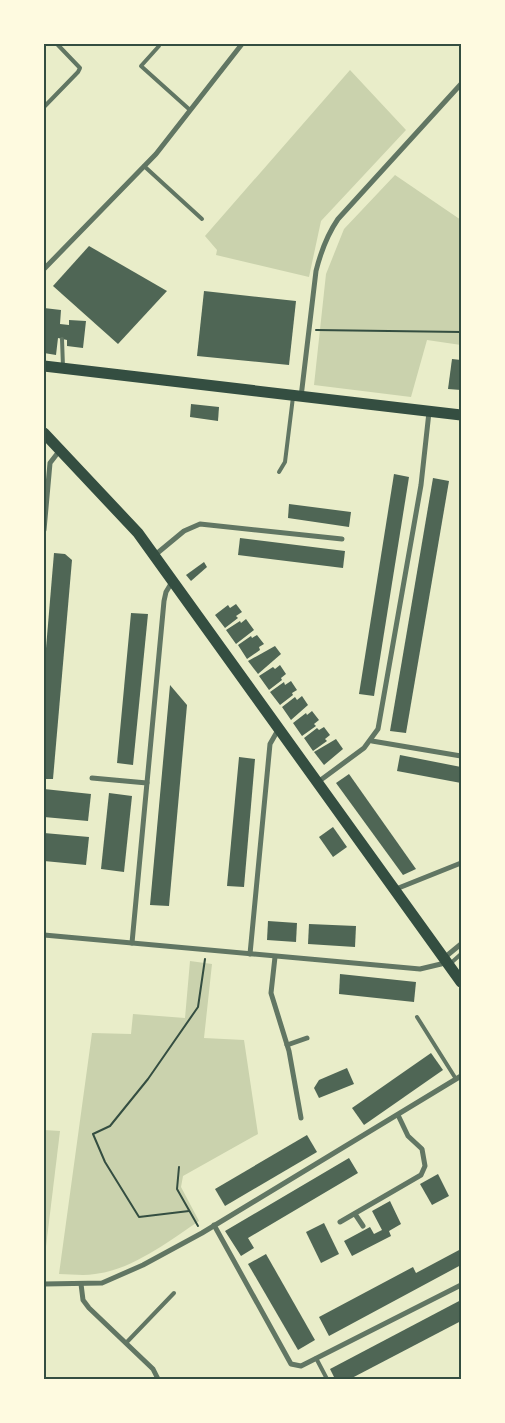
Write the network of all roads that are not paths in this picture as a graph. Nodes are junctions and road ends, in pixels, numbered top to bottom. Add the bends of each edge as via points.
1 (57, 44) edge
2 (242, 44) edge
3 (159, 46) dead end
4 (461, 84) edge
5 (44, 107) edge
6 (190, 110) junction
7 (144, 166) junction
8 (202, 219) dead end
9 (44, 269) edge
10 (62, 339) dead end
11 (44, 366) edge
12 (64, 369) junction
13 (297, 397) junction
14 (429, 411) junction
15 (461, 414) edge
16 (44, 433) edge
17 (60, 450) junction
18 (279, 472) dead end
19 (44, 530) edge
20 (342, 539) dead end
21 (154, 555) junction
22 (174, 581) junction
23 (280, 729) junction
24 (372, 741) junction
25 (461, 756) edge
26 (92, 778) dead end
27 (318, 782) junction
28 (147, 783) junction
29 (461, 863) edge
30 (396, 889) junction
31 (44, 936) edge
32 (132, 943) junction
33 (461, 944) edge
34 (250, 954) junction
35 (461, 954) edge
36 (275, 957) junction
37 (446, 961) junction
38 (461, 982) edge
39 (417, 1017) dead end
40 (307, 1038) dead end
41 (287, 1045) junction
42 (459, 1077) edge
43 (398, 1115) junction
44 (301, 1118) dead end
45 (355, 1214) junction
46 (340, 1222) dead end
47 (214, 1225) junction
48 (362, 1226) dead end
49 (44, 1284) edge
50 (81, 1284) junction
51 (461, 1284) edge
52 (174, 1293) dead end
53 (126, 1343) junction
54 (316, 1358) junction
55 (158, 1379) edge
56 (327, 1379) edge

1 - 5 lane via 80,68
2 - 6 street
3 - 6 lane via 141,66
4 - 13 street via 338,218 330,231 320,254
6 - 7 street
7 - 8 lane
7 - 9 street
10 - 12 lane
11 - 12 main road
12 - 13 main road
13 - 14 main road
13 - 18 lane via 284,462
14 - 15 main road
14 - 24 street via 421,485 386,689 378,729
16 - 17 main road
17 - 19 street via 50,463
17 - 21 main road via 118,511
20 - 21 street via 200,524 184,530
21 - 22 main road
22 - 23 main road
22 - 28 street via 164,601
23 - 27 main road
23 - 34 street via 270,744
24 - 25 street
24 - 27 street
26 - 28 street
27 - 30 main road
28 - 32 street
29 - 30 street
30 - 37 main road
31 - 32 street
32 - 34 street
33 - 37 street
34 - 36 street
35 - 37 lane
36 - 37 street via 420,969
36 - 41 street via 271,993
37 - 38 main road
39 - 42 lane
40 - 41 street
41 - 44 street
42 - 43 street
43 - 45 street via 408,1136 422,1149 425,1166 421,1175
43 - 47 street
45 - 46 street
45 - 48 street
47 - 50 street via 120,1276 106,1282
47 - 54 street via 290,1364 301,1366
49 - 50 street
50 - 53 street via 89,1308
51 - 54 street
52 - 53 lane
53 - 55 street via 153,1369
54 - 56 lane

